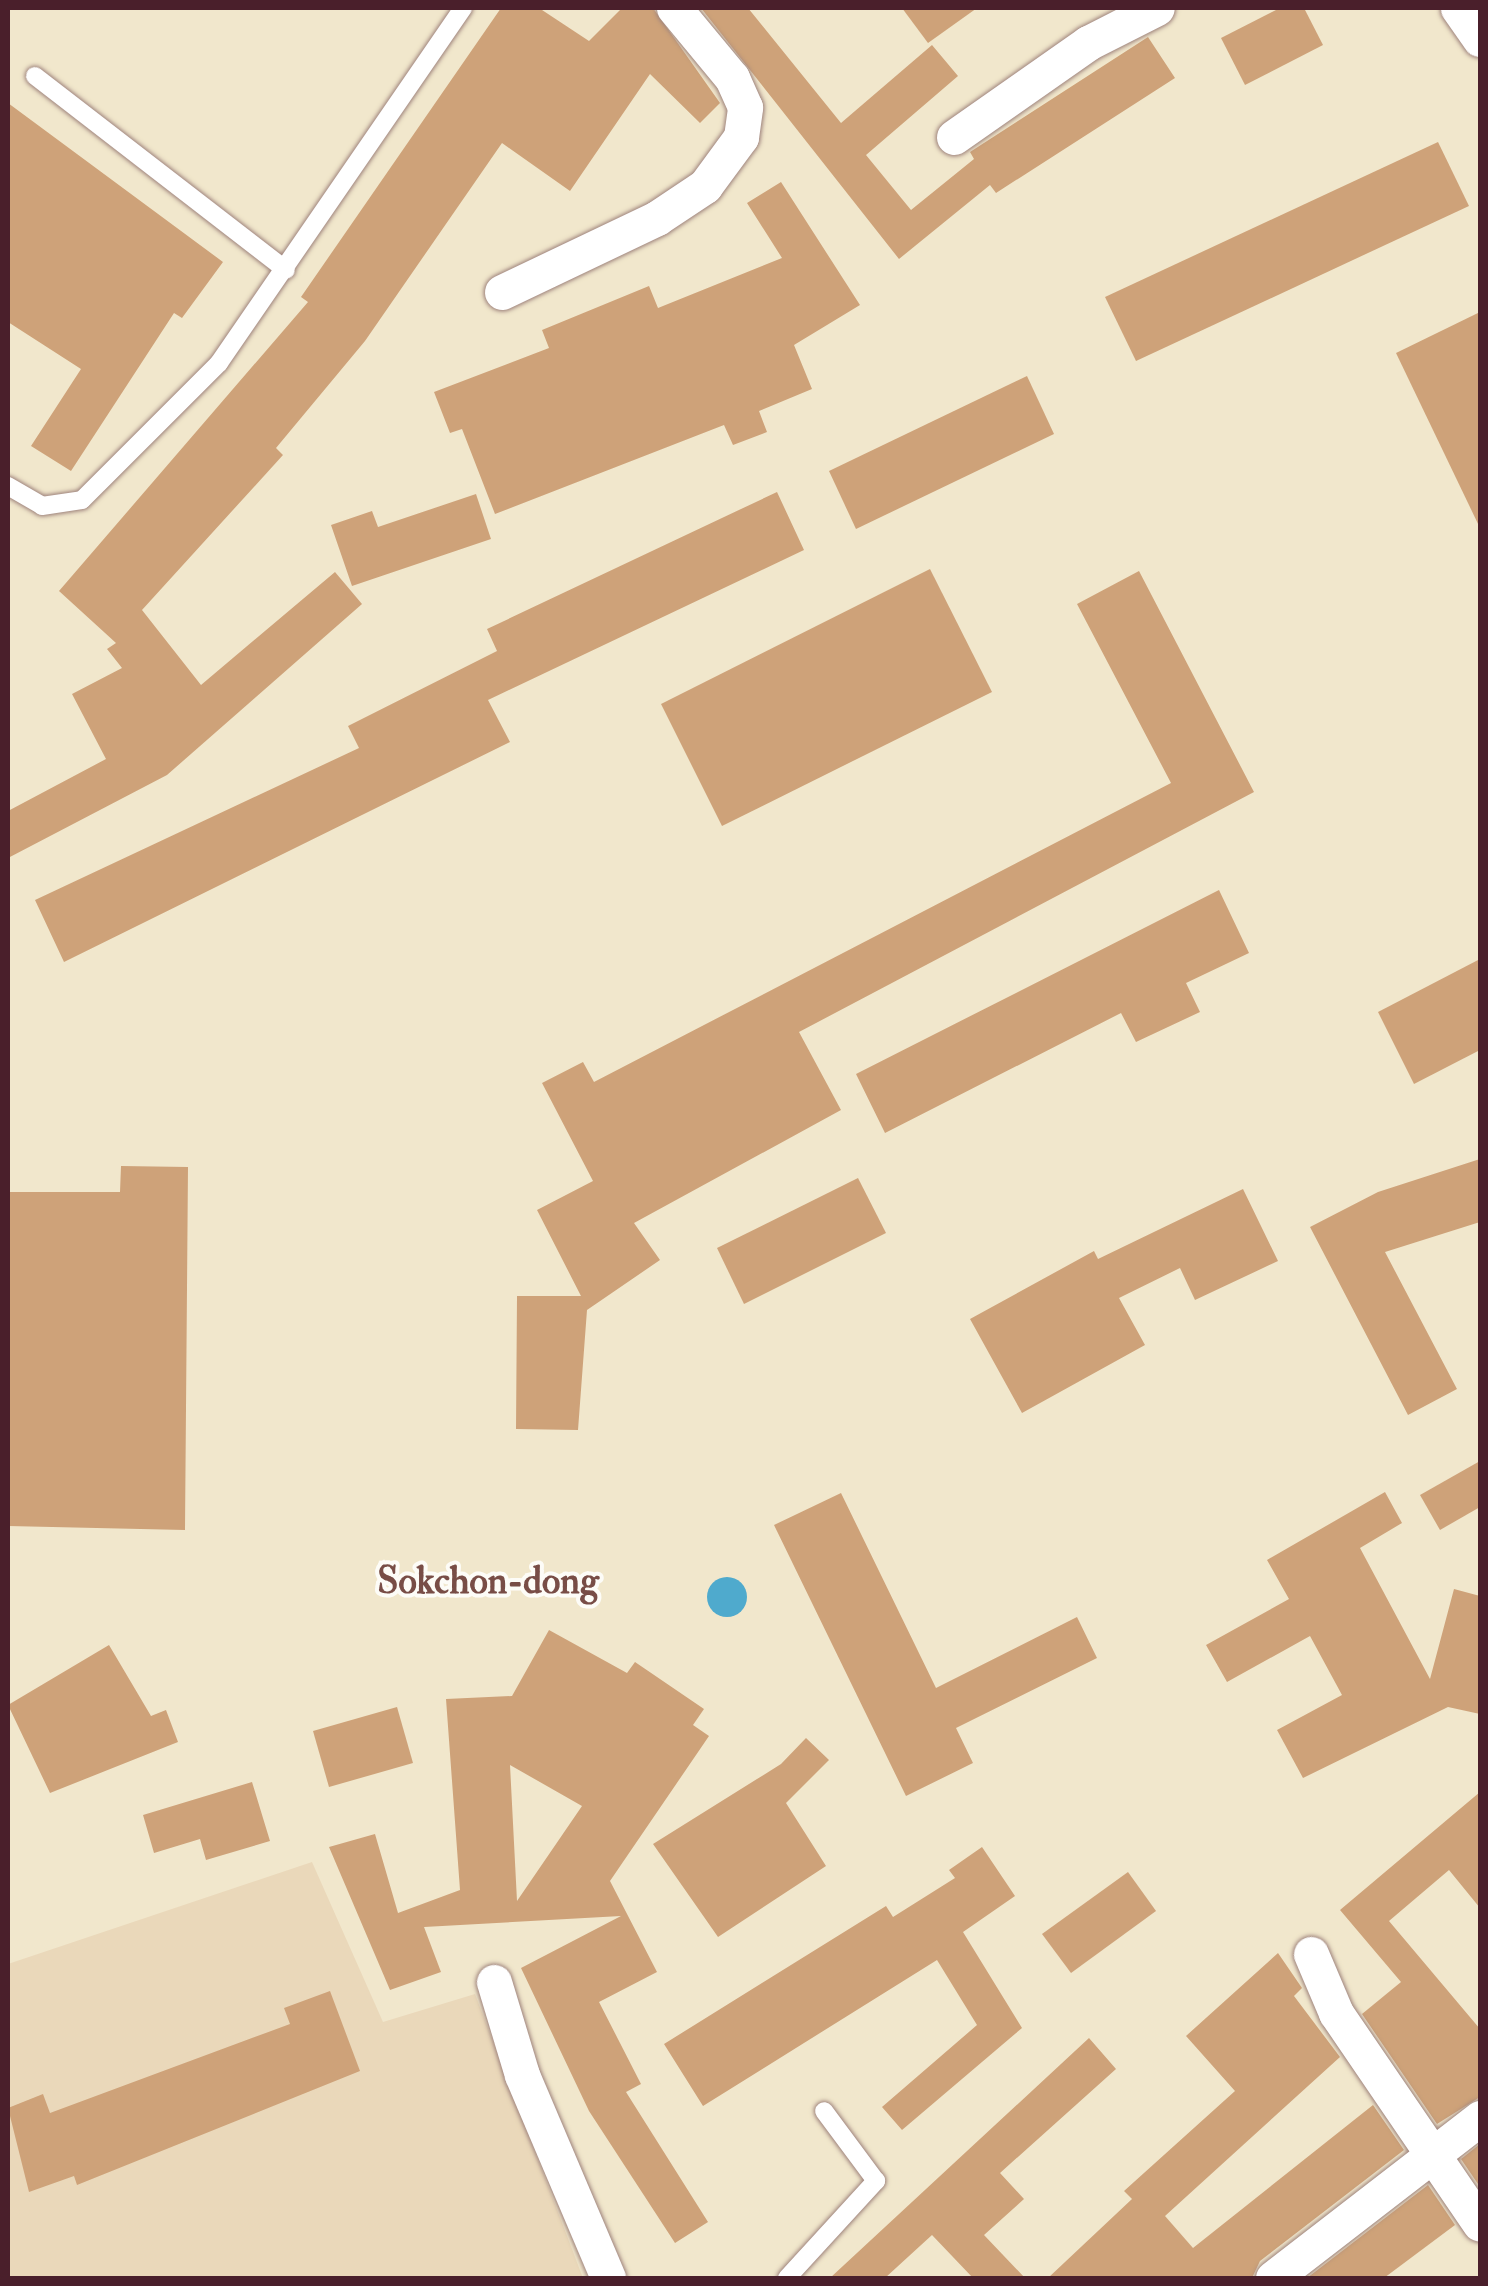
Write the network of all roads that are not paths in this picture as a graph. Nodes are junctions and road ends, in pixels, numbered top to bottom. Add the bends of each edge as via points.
1 (463, 8) edge
2 (674, 8) edge
3 (1157, 8) edge
4 (1458, 8) edge
5 (1480, 38) edge
6 (35, 76) dead end
7 (954, 137) dead end
8 (286, 270) junction
9 (502, 292) dead end
10 (8, 486) edge
11 (1311, 1954) dead end
12 (494, 1982) dead end
13 (824, 2111) dead end
14 (1480, 2118) edge
15 (1434, 2153) junction
16 (1480, 2224) edge
17 (608, 2278) edge
18 (787, 2278) edge
19 (1273, 2278) edge

1 - 8 lane
2 - 9 street via 732,78 744,107 742,137 706,186 657,218
3 - 7 street via 1088,43
4 - 5 street
6 - 8 lane
8 - 10 lane via 219,363 82,500 42,506
11 - 15 street via 1336,2012
12 - 17 street via 522,2075
13 - 18 lane via 876,2182
14 - 15 street
15 - 16 street
15 - 19 street

